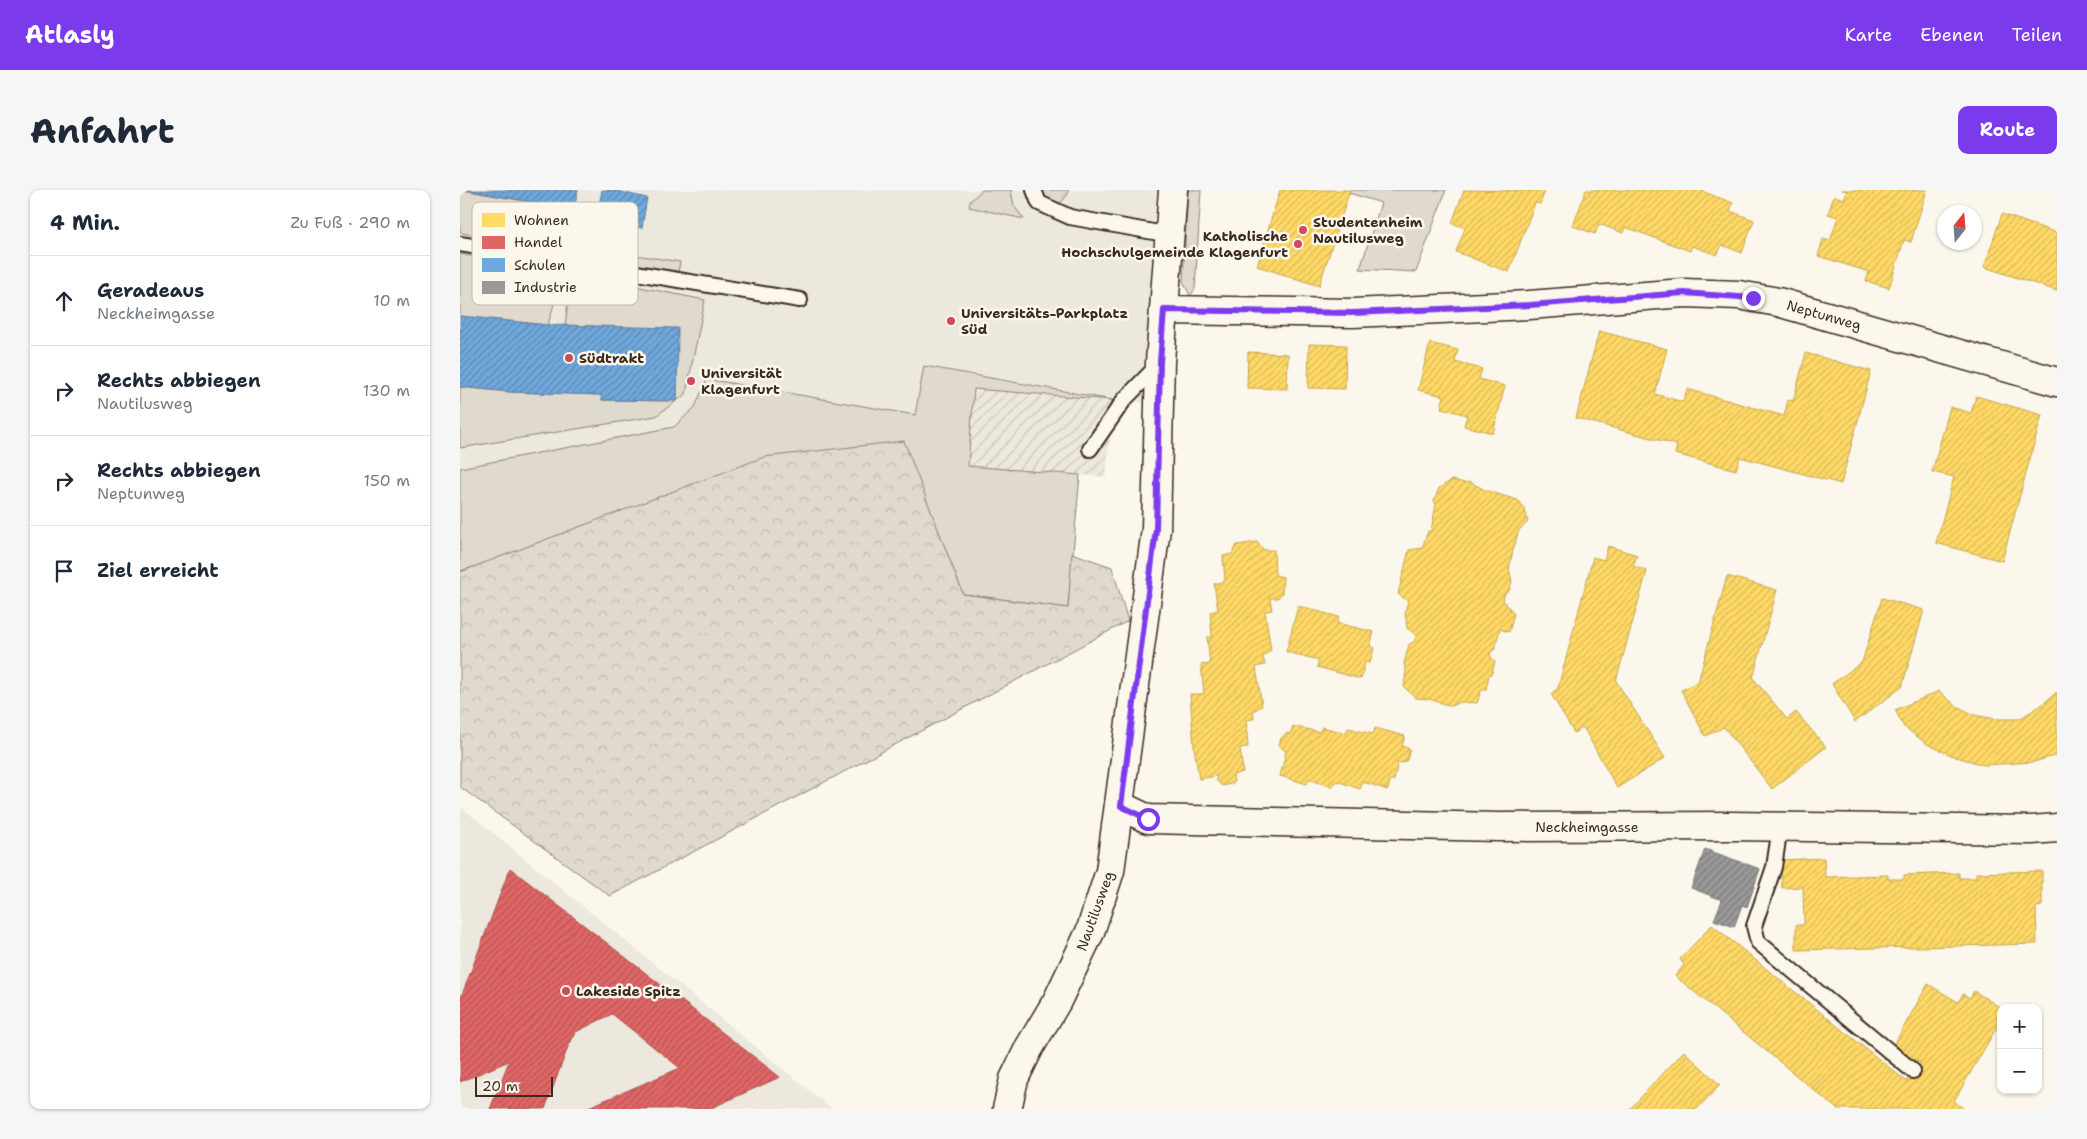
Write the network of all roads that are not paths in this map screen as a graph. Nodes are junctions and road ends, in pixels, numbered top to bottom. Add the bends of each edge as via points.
1 (1034, 190) edge
2 (1173, 190) edge
3 (1170, 235) junction
4 (638, 273) edge
5 (800, 300) dead end
6 (1164, 310) junction
7 (1160, 362) junction
8 (2057, 382) edge
9 (1090, 449) dead end
10 (1121, 806) junction
11 (1780, 827) junction
12 (2057, 828) edge
13 (1913, 1071) dead end
14 (1007, 1109) edge

1 - 3 lane via 1039,203 1070,217
2 - 3 street, Nautilusweg
3 - 6 street, Nautilusweg
4 - 5 lane
6 - 7 street, Nautilusweg
6 - 8 street, Neptunweg via 1352,313 1530,305 1684,293 1739,295 1778,302
7 - 9 lane via 1124,400
7 - 10 street, Nautilusweg via 1156,529
10 - 11 street, Neckheimgasse via 1148,819 1499,827
10 - 14 street, Nautilusweg via 1110,872 1090,932 1057,1001 1028,1048
11 - 12 street, Neckheimgasse
11 - 13 lane via 1774,867 1754,926 1758,942

